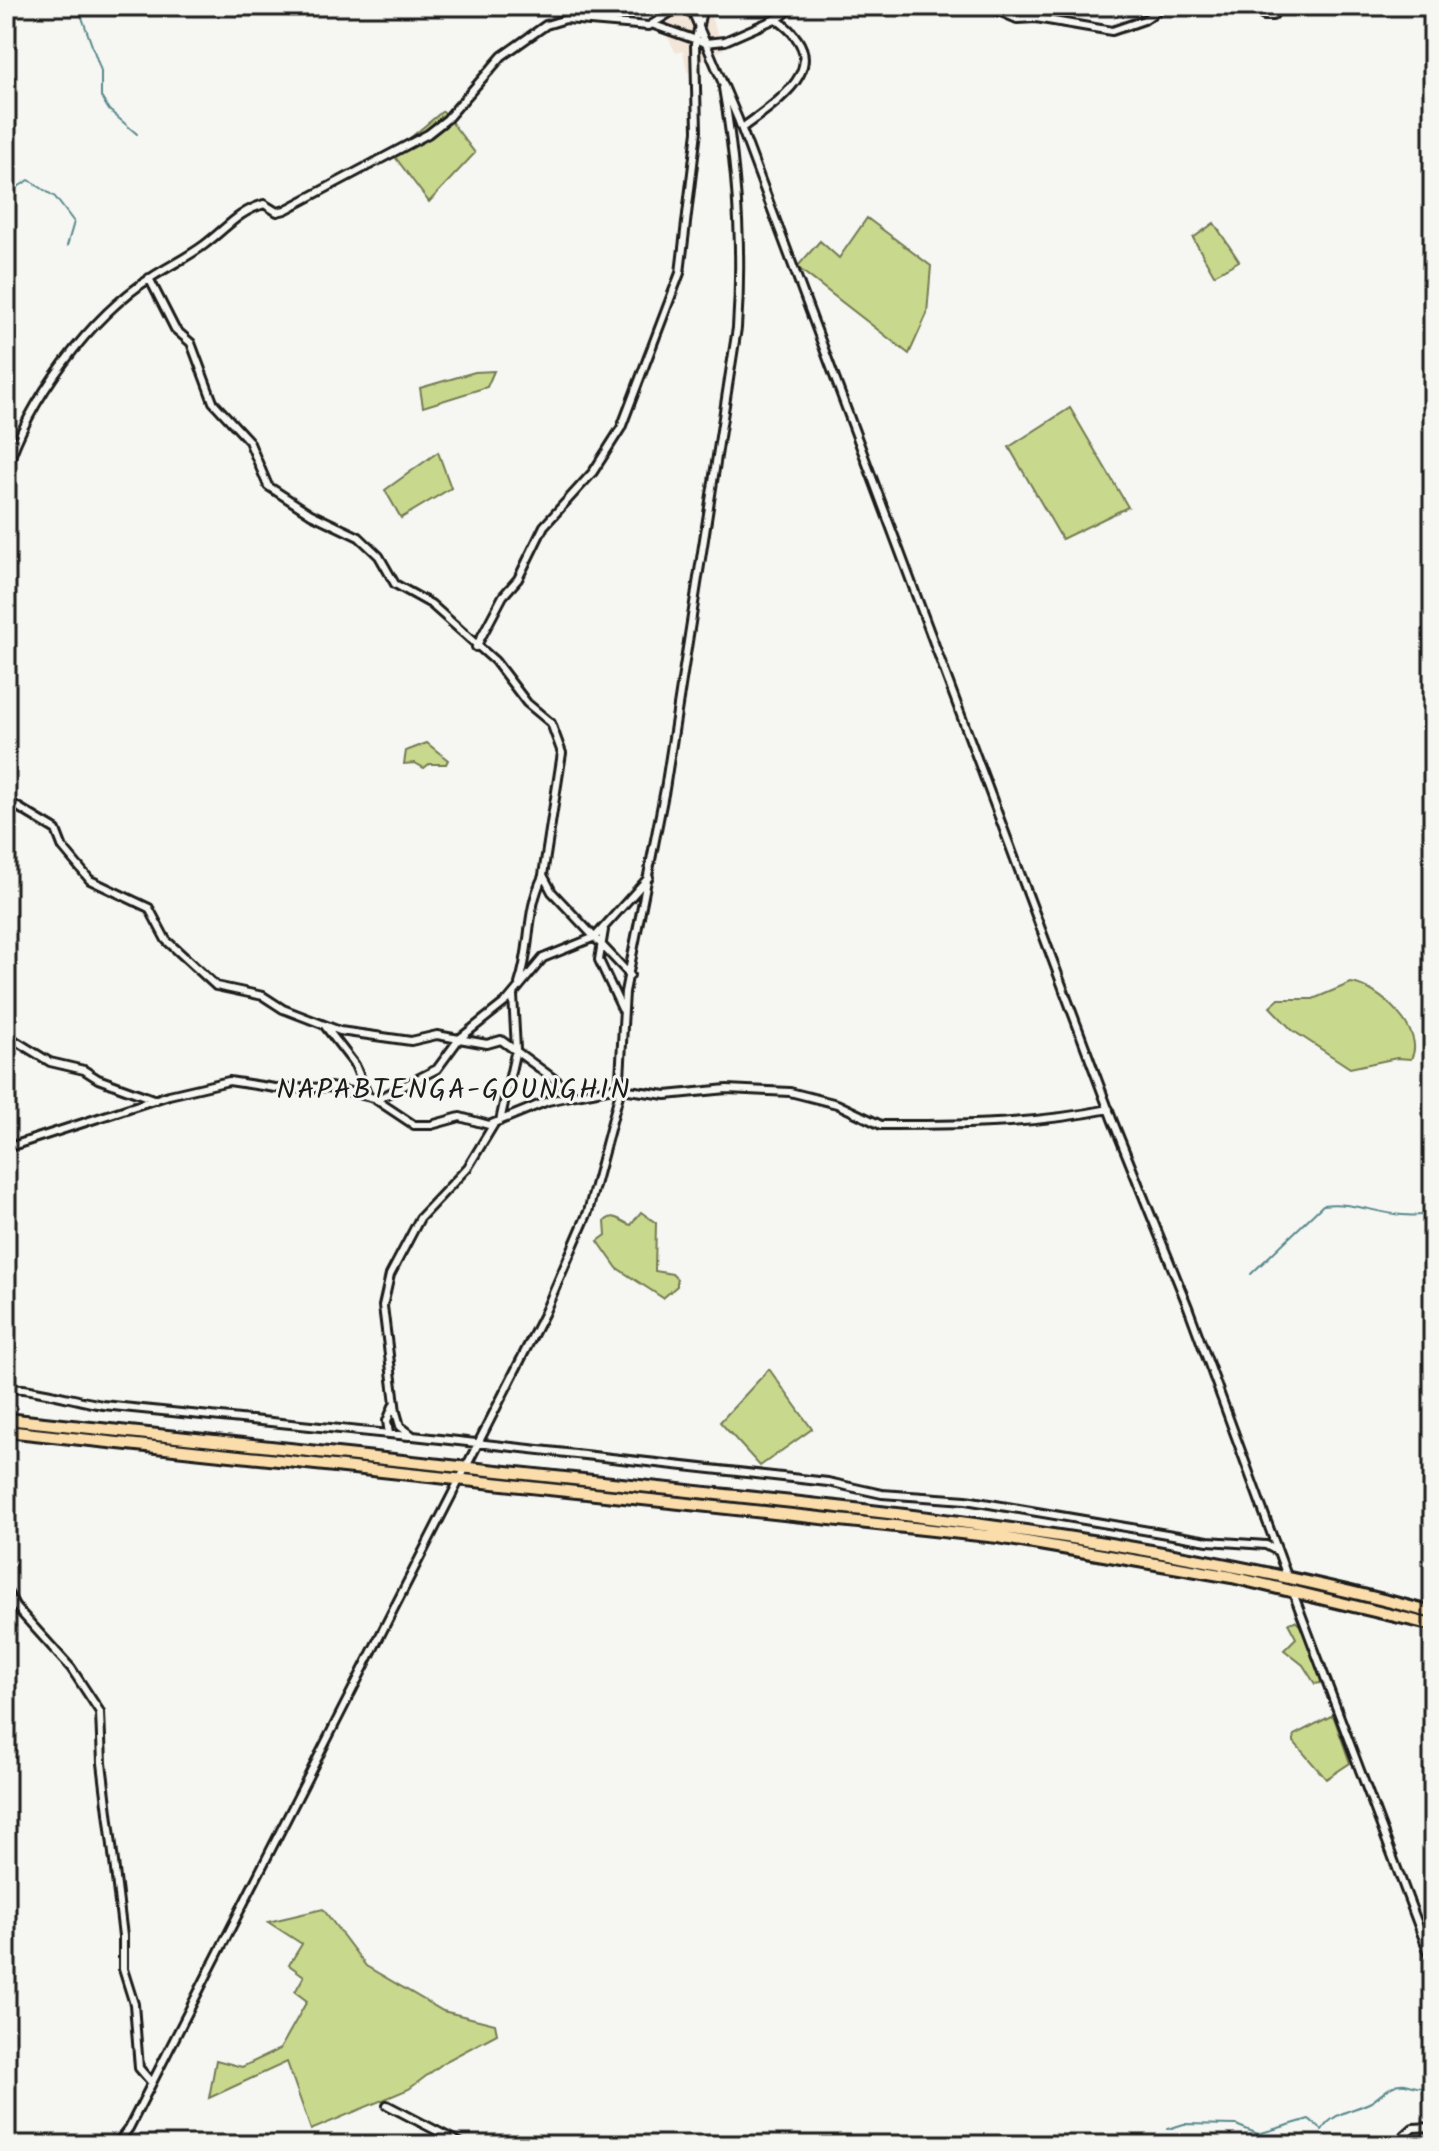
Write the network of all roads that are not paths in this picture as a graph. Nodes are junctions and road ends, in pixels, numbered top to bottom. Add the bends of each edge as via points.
1 (681, 6) edge
2 (690, 6) edge
3 (703, 6) edge
4 (793, 6) edge
5 (987, 6) edge
6 (1164, 6) edge
7 (1247, 6) edge
8 (1279, 6) edge
9 (776, 19) junction
10 (653, 24) junction
11 (698, 27) junction
12 (696, 38) junction
13 (705, 43) junction
14 (723, 88) junction
15 (742, 128) junction
16 (149, 278) junction
17 (6, 471) edge
18 (476, 647) junction
19 (8, 800) edge
20 (543, 875) junction
21 (649, 877) junction
22 (596, 941) junction
23 (631, 977) junction
24 (519, 984) junction
25 (513, 994) junction
26 (623, 1011) junction
27 (323, 1023) junction
28 (6, 1035) edge
29 (459, 1039) junction
30 (516, 1049) junction
31 (619, 1089) junction
32 (393, 1090) junction
33 (576, 1095) junction
34 (371, 1098) junction
35 (156, 1100) junction
36 (1109, 1109) junction
37 (396, 1111) junction
38 (497, 1123) junction
39 (6, 1148) edge
40 (6, 1389) edge
41 (395, 1402) junction
42 (6, 1419) edge
43 (6, 1431) edge
44 (389, 1434) junction
45 (413, 1436) junction
46 (476, 1444) junction
47 (463, 1467) junction
48 (457, 1480) junction
49 (1277, 1551) junction
50 (1286, 1575) junction
51 (6, 1590) edge
52 (1292, 1590) junction
53 (1433, 1613) edge
54 (1433, 1625) edge
55 (1433, 1964) edge
56 (151, 2082) junction
57 (387, 2105) dead end
58 (1433, 2127) edge
59 (116, 2145) edge
60 (464, 2145) edge
61 (1394, 2145) edge

1 - 10 street
2 - 11 street
3 - 11 street
4 - 9 street
5 - 6 street via 1017,19 1112,31
7 - 8 street via 1266,17
9 - 13 street via 725,41
9 - 15 street via 800,40 804,67 791,91
10 - 12 street
10 - 16 street via 566,19 546,25 502,56 447,119 417,141 285,210 277,212 264,204 240,212 205,245
11 - 12 street
11 - 13 street
12 - 13 street
12 - 18 street via 697,131 682,264 639,388 593,472 534,541 518,579
13 - 14 street
14 - 15 street
14 - 21 street via 737,169 737,328
15 - 36 street
16 - 17 street via 86,335 47,383
16 - 18 street via 175,329 191,343 213,402 249,441 268,486 299,508 359,537 379,556 395,584 431,604
18 - 20 street via 551,723 561,745
19 - 27 street via 56,830 63,848 90,880 149,908 166,940 211,983 263,996
20 - 22 street
20 - 24 street via 530,905
21 - 22 street
21 - 23 street
22 - 23 street
22 - 24 street via 549,954
22 - 26 street via 603,974
23 - 26 street
24 - 25 street
25 - 29 street
25 - 30 street
26 - 31 street
27 - 29 street via 340,1031 411,1041 437,1035
27 - 34 street via 355,1065
28 - 35 street via 50,1062
29 - 30 street via 487,1044 501,1040
29 - 32 street via 437,1069
30 - 33 street
30 - 38 street
31 - 33 street
31 - 36 street via 666,1095 727,1089 790,1092 837,1104 881,1125 976,1126
31 - 46 street via 588,1212 544,1314
32 - 34 street
32 - 37 street
33 - 38 street
34 - 35 street via 331,1087 282,1089 229,1081
34 - 37 street
35 - 39 street
36 - 49 street
37 - 38 street via 419,1126 460,1117
38 - 41 street via 468,1167 420,1218 391,1270 383,1306
40 - 44 street via 20,1387 103,1405
41 - 44 street via 387,1421
41 - 45 street via 400,1426
42 - 47 highway
43 - 48 highway
44 - 45 street
45 - 46 street
46 - 47 street
46 - 49 street via 966,1500 1208,1541 1266,1545
47 - 48 street
47 - 50 highway via 898,1512 1090,1538
48 - 52 highway via 998,1537
48 - 56 street
49 - 50 street
50 - 52 street
50 - 53 highway
51 - 56 street via 100,1712 123,1969 134,2004 139,2068
52 - 54 highway
52 - 55 street
56 - 59 street
57 - 60 street
58 - 61 street via 1413,2128

